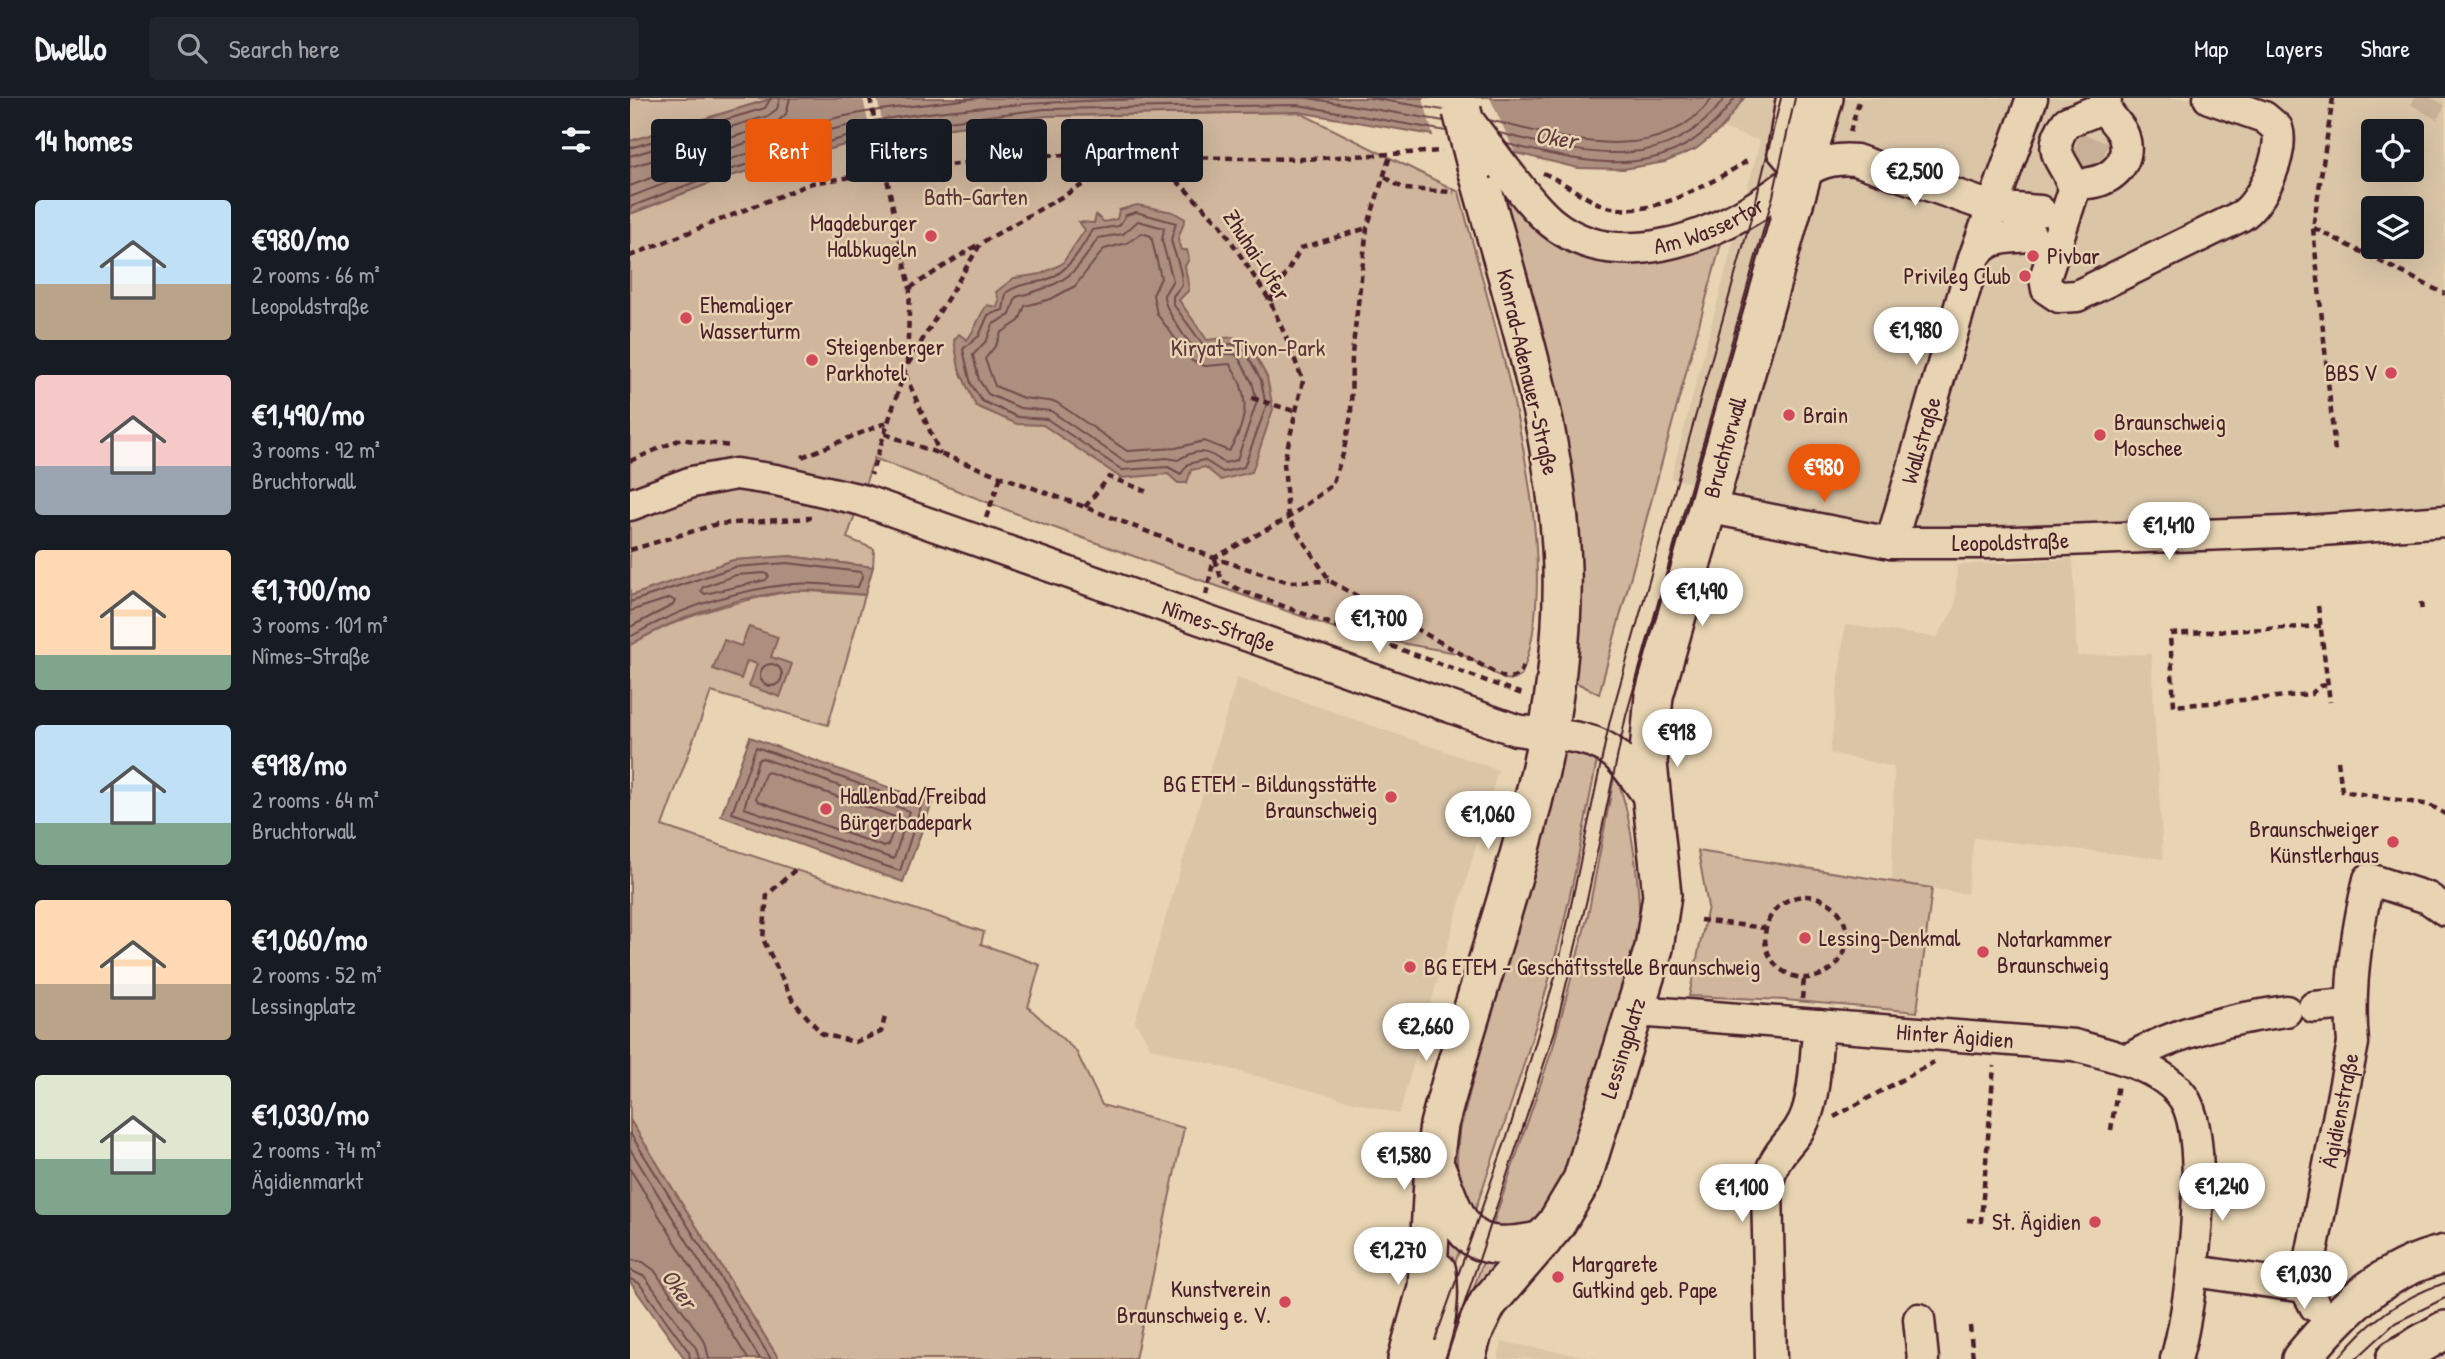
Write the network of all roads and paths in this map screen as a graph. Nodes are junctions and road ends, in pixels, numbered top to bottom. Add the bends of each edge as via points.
1 (870, 98) edge
2 (1792, 98) edge
3 (1824, 98) edge
4 (1860, 98) edge
5 (2032, 98) edge
6 (2209, 98) edge
7 (2333, 98) edge
8 (1460, 105) edge
9 (2098, 105) edge
10 (874, 119) edge
11 (1849, 134) dead end
12 (1061, 155) edge
13 (1203, 156) edge
14 (1390, 156) junction
15 (1747, 161) dead end
16 (952, 165) edge
17 (1473, 170) junction
18 (1539, 172) dead end
19 (1802, 173) junction
20 (1385, 177) junction
21 (846, 178) edge
22 (888, 182) edge
23 (1087, 182) edge
24 (1177, 182) edge
25 (2089, 183) dead end
26 (1991, 207) junction
27 (1367, 228) junction
28 (2313, 228) junction
29 (981, 243) junction
30 (630, 256) edge
31 (1974, 258) junction
32 (910, 288) junction
33 (2445, 293) edge
34 (1270, 302) junction
35 (907, 364) junction
36 (904, 373) junction
37 (1252, 398) dead end
38 (1297, 412) junction
39 (888, 422) junction
40 (884, 434) junction
41 (681, 439) dead end
42 (832, 444) dead end
43 (2335, 452) dead end
44 (940, 454) junction
45 (630, 461) edge
46 (1001, 476) junction
47 (1146, 491) dead end
48 (862, 500) junction
49 (630, 505) edge
50 (1085, 507) junction
51 (1706, 507) junction
52 (1288, 518) junction
53 (822, 520) dead end
54 (2445, 521) edge
55 (979, 539) junction
56 (1891, 543) junction
57 (630, 550) edge
58 (1214, 558) junction
59 (1330, 581) junction
60 (2421, 602) dead end
61 (2318, 606) dead end
62 (2422, 612) dead end
63 (1201, 620) junction
64 (2321, 626) junction
65 (1524, 665) dead end
66 (2328, 685) junction
67 (1522, 694) dead end
68 (2330, 702) dead end
69 (1547, 735) junction
70 (2338, 761) dead end
71 (1650, 798) junction
72 (2445, 814) edge
73 (795, 870) dead end
74 (2445, 910) edge
75 (1700, 920) dead end
76 (1765, 928) junction
77 (2350, 1004) junction
78 (1636, 1011) junction
79 (886, 1013) dead end
80 (1819, 1025) junction
81 (1996, 1040) junction
82 (1938, 1059) dead end
83 (2127, 1060) junction
84 (2115, 1103) dead end
85 (1833, 1118) dead end
86 (2111, 1130) dead end
87 (1434, 1162) junction
88 (1967, 1220) dead end
89 (1543, 1240) junction
90 (2445, 1254) edge
91 (2194, 1271) junction
92 (1919, 1319) dead end
93 (1970, 1326) dead end
94 (2445, 1330) edge
95 (1423, 1353) edge
96 (1466, 1359) edge
97 (1772, 1359) edge
98 (1923, 1359) edge
99 (1973, 1359) edge
100 (2176, 1359) edge
101 (2301, 1359) edge
102 (2395, 1359) edge

1 - 10 path
2 - 19 street via 1783,151
3 - 19 main road, Bruchtorwall
4 - 11 path
5 - 26 street, Wallstraße
6 - 9 street via 2264,117 2277,128 2279,145 2256,205 2077,296 2059,297 2047,289 2045,278 2074,190 2060,166 2056,143 2067,122
7 - 28 path
8 - 17 main road, Konrad-Adenauer-Straße, bridge
9 - 25 street via 2124,136 2124,158 2110,177
12 - 16 path
13 - 14 path
14 - 17 path via 1429,150
14 - 20 path
15 - 18 path via 1711,182 1642,210 1623,212
17 - 19 street, Am Wassertor via 1573,236 1625,247 1706,234 1741,217
17 - 20 path via 1404,189
17 - 69 main road, Konrad-Adenauer-Straße via 1536,385 1555,481 1562,618
19 - 26 street, Am Wassertor via 1828,160 1856,160
19 - 51 main road, Bruchtorwall
20 - 27 path
21 - 30 path via 812,183
22 - 32 path
23 - 29 path
24 - 34 path, Zhuhai-Ufer via 1220,224
26 - 31 street, Wallstraße
26 - 31 street, Am Wassertor via 2036,224 1992,240
27 - 34 path via 1301,248
27 - 52 path via 1352,354 1351,416 1343,454 1332,485
28 - 33 path
28 - 43 path
29 - 32 path
29 - 35 path
31 - 56 street, Wallstraße
32 - 35 path
34 - 38 path, Zhuhai-Ufer via 1303,381
35 - 36 path
36 - 39 path
36 - 44 path
37 - 38 path
38 - 52 path, Zhuhai-Ufer via 1284,462
39 - 40 path
39 - 42 path
40 - 44 path
40 - 48 path
41 - 45 path
44 - 46 path
46 - 50 path
46 - 55 path
47 - 50 path via 1109,477
48 - 49 street, Nîmes-Straße via 736,474 692,482
48 - 55 street, Nîmes-Straße
50 - 58 path
51 - 56 street, Leopoldstraße
51 - 71 main road, Bruchtorwall via 1654,696 1648,754
52 - 58 path
52 - 59 path
53 - 57 path via 779,518 717,524
54 - 56 street, Leopoldstraße via 2308,531
55 - 63 street, Nîmes-Straße
58 - 59 path via 1289,582
58 - 63 path
58 - 67 path via 1222,581 1242,591
59 - 65 path via 1503,677 1513,679
60 - 62 path
61 - 64 path
63 - 69 street, Nîmes-Straße via 1498,724
64 - 66 path
64 - 66 path via 2170,634 2174,706 2311,694
66 - 68 path
69 - 71 street via 1603,746 1616,755
69 - 87 main road via 1521,842 1452,1077
70 - 72 path via 2342,791 2430,805
71 - 78 main road, Lessingplatz via 1662,895 1658,930
73 - 79 path via 767,895 763,939 793,1001 821,1034 855,1042 881,1032
74 - 77 street, Ägidienstraße via 2428,898 2369,879
75 - 76 path
76 - 76 path via 1773,963 1792,977 1818,977 1831,971 1846,947 1843,918 1834,907 1808,896 1781,904
77 - 83 street via 2229,1019 2189,1031
77 - 91 street, Ägidienstraße via 2353,1043 2318,1215 2310,1297
78 - 80 street, Hinter Ägidien
78 - 89 main road, Lessingplatz via 1588,1166 1569,1206
80 - 81 street, Hinter Ägidien
80 - 97 street via 1808,1111 1769,1171
81 - 83 street, Hinter Ägidien via 2074,1045
81 - 88 path via 1981,1222
82 - 85 path
83 - 91 street, Hinter Ägidien via 2183,1097 2192,1118
84 - 86 path
87 - 89 main road via 1456,1215 1482,1244 1507,1247
87 - 95 main road
89 - 96 main road, Lessingplatz via 1488,1303
90 - 101 main road via 2368,1289
91 - 100 street, Hinter Ägidien
92 - 98 street
93 - 99 path
94 - 102 main road

